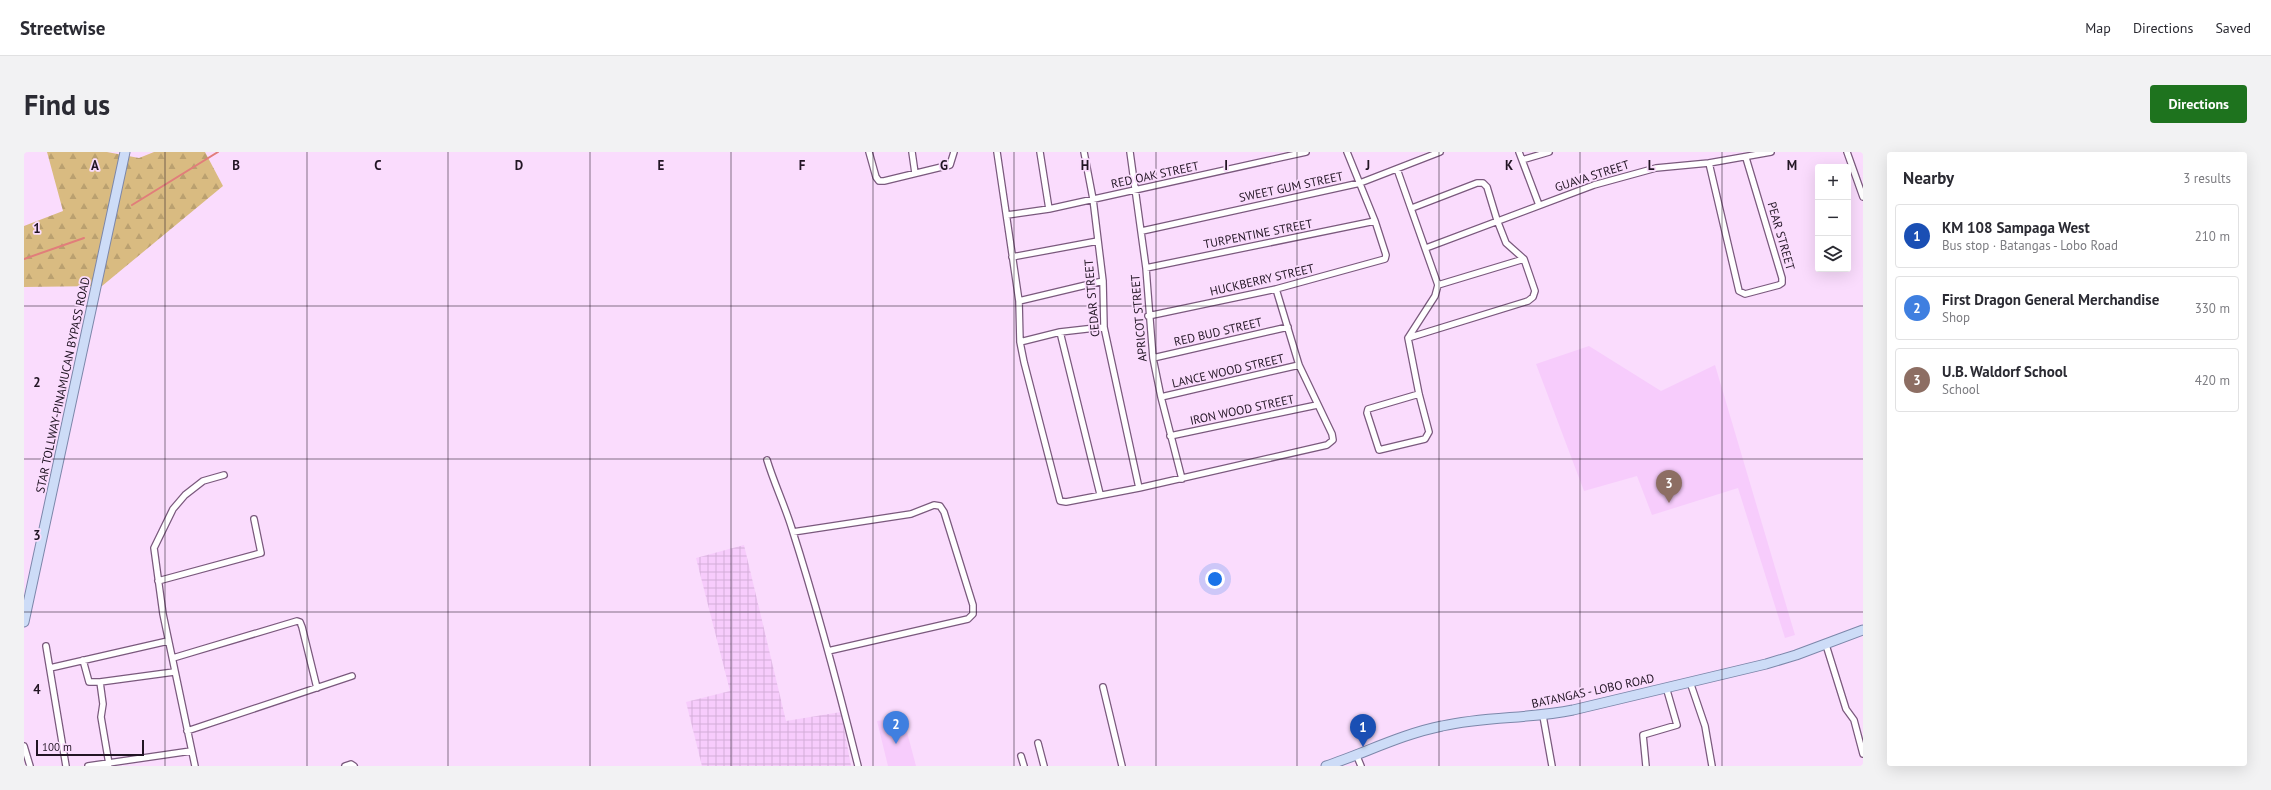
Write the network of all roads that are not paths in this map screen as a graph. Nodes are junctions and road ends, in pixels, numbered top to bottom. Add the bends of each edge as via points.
1 (125, 152) edge
2 (869, 152) edge
3 (912, 152) edge
4 (954, 152) edge
5 (997, 152) edge
6 (1040, 152) edge
7 (1084, 152) edge
8 (1130, 152) edge
9 (1306, 152) edge
10 (1347, 152) edge
11 (1440, 152) edge
12 (1519, 152) edge
13 (1549, 152) edge
14 (1770, 152) edge
15 (1847, 152) edge
16 (1746, 158) junction
17 (1522, 160) junction
18 (1709, 163) junction
19 (1398, 169) junction
20 (915, 173) junction
21 (1360, 183) junction
22 (1135, 191) junction
23 (1863, 197) edge
24 (1093, 199) junction
25 (1539, 205) junction
26 (1412, 208) junction
27 (1049, 209) junction
28 (1008, 215) junction
29 (1497, 220) junction
30 (1375, 221) junction
31 (1142, 231) junction
32 (1098, 241) junction
33 (1426, 248) junction
34 (1012, 257) junction
35 (1524, 259) junction
36 (1146, 268) junction
37 (1104, 281) junction
38 (1438, 285) junction
39 (1276, 289) junction
40 (1019, 301) junction
41 (1148, 316) junction
42 (1104, 327) junction
43 (1288, 327) junction
44 (1060, 332) junction
45 (1408, 338) junction
46 (1020, 342) junction
47 (1153, 358) junction
48 (1299, 366) junction
49 (1418, 394) junction
50 (1161, 397) junction
51 (1317, 405) junction
52 (1170, 436) junction
53 (766, 460) dead end
54 (224, 475) dead end
55 (1182, 479) junction
56 (1139, 488) junction
57 (1100, 494) junction
58 (254, 519) dead end
59 (793, 532) junction
60 (158, 581) junction
61 (24, 622) edge
62 (1863, 630) edge
63 (168, 641) junction
64 (1826, 645) junction
65 (46, 646) dead end
66 (828, 651) junction
67 (172, 658) junction
68 (83, 660) junction
69 (50, 668) junction
70 (174, 672) junction
71 (352, 676) dead end
72 (100, 682) junction
73 (1690, 682) junction
74 (1103, 687) dead end
75 (1666, 687) junction
76 (317, 688) junction
77 (1543, 716) junction
78 (187, 731) junction
79 (1038, 743) dead end
80 (24, 746) edge
81 (191, 751) junction
82 (1356, 754) junction
83 (1863, 754) edge
84 (1021, 756) dead end
85 (109, 764) junction
86 (30, 766) edge
87 (66, 766) edge
88 (88, 766) edge
89 (194, 766) edge
90 (345, 766) edge
91 (354, 766) edge
92 (858, 766) edge
93 (1024, 766) edge
94 (1044, 766) edge
95 (1122, 766) edge
96 (1326, 766) edge
97 (1361, 766) edge
98 (1552, 766) edge
99 (1646, 766) edge
100 (1712, 766) edge

1 - 61 main road, STAR TOLLWAY-PINAMUCAN BYPASS ROAD
2 - 20 street via 879,181
3 - 20 street
4 - 20 street via 950,165
5 - 28 street
6 - 27 street
7 - 24 street, CEDAR STREET
8 - 22 street, APRICOT STREET
9 - 22 street, RED OAK STREET
10 - 21 street
11 - 19 street, SWEET GUM STREET
12 - 17 street
13 - 17 street
14 - 16 street, GUAVA STREET
15 - 23 street
16 - 18 street, GUAVA STREET
16 - 18 street, PEAR STREET via 1782,278 1779,285 1745,294 1738,291
17 - 25 street
18 - 25 street, GUAVA STREET via 1656,168 1594,185
19 - 21 street, SWEET GUM STREET
19 - 26 street
21 - 30 street
21 - 31 street, SWEET GUM STREET
22 - 24 street, RED OAK STREET
22 - 31 street, APRICOT STREET
24 - 27 street, RED OAK STREET
24 - 32 street, CEDAR STREET
25 - 29 street, GUAVA STREET
26 - 29 street via 1476,183 1483,183 1487,187
26 - 33 street
27 - 28 street, RED OAK STREET
28 - 34 street
29 - 33 street, GUAVA STREET
29 - 35 street via 1506,243
30 - 36 street, TURPENTINE STREET
30 - 39 street, HUCKBERRY STREET via 1385,259
31 - 36 street, APRICOT STREET
32 - 34 street
32 - 37 street, CEDAR STREET
33 - 38 street
34 - 40 street
35 - 38 street
35 - 45 street via 1535,291 1528,301
36 - 41 street, APRICOT STREET
37 - 40 street
37 - 42 street, CEDAR STREET
38 - 45 street via 1435,296
39 - 41 street, HUCKBERRY STREET
39 - 43 street
40 - 46 street
41 - 47 street, APRICOT STREET
42 - 44 street
42 - 56 street, CEDAR STREET
43 - 47 street, RED BUD STREET
43 - 48 street
44 - 46 street
44 - 57 street
45 - 49 street
46 - 57 street via 1060,501 1066,502
47 - 50 street, APRICOT STREET
48 - 50 street, LANCE WOOD STREET
48 - 51 street
49 - 49 street via 1429,432 1428,437 1378,450 1368,410
50 - 52 street, APRICOT STREET
51 - 52 street, IRON WOOD STREET
51 - 55 street via 1332,434 1332,440 1327,445
52 - 55 street, APRICOT STREET
53 - 59 street
54 - 60 street via 203,481 185,494 173,509 154,548
55 - 56 street
56 - 57 street
58 - 60 street via 261,553
59 - 66 street
59 - 66 street via 911,514 940,506 973,605 973,614 968,619
60 - 63 street
62 - 64 main road, BATANGAS - LOBO ROAD
63 - 67 street
63 - 68 street
64 - 73 main road, BATANGAS - LOBO ROAD
64 - 83 street via 1846,709 1854,720
65 - 69 street
66 - 92 street
67 - 70 street
67 - 76 street via 296,621 300,622 302,627
68 - 69 street
68 - 72 street via 89,682
69 - 87 street
70 - 72 street
70 - 78 street
71 - 76 street
72 - 85 street via 103,704 101,717
73 - 75 main road, BATANGAS - LOBO ROAD
73 - 100 street via 1705,726
74 - 95 street
75 - 77 main road, BATANGAS - LOBO ROAD
75 - 99 street via 1677,726 1643,735
76 - 78 street
77 - 82 main road, BATANGAS - LOBO ROAD via 1444,725 1422,730
77 - 98 street
78 - 81 street
79 - 94 street
80 - 86 street
81 - 85 street
81 - 89 street
82 - 96 main road, BATANGAS - LOBO ROAD
82 - 97 street
84 - 93 street
85 - 88 street
90 - 91 street

